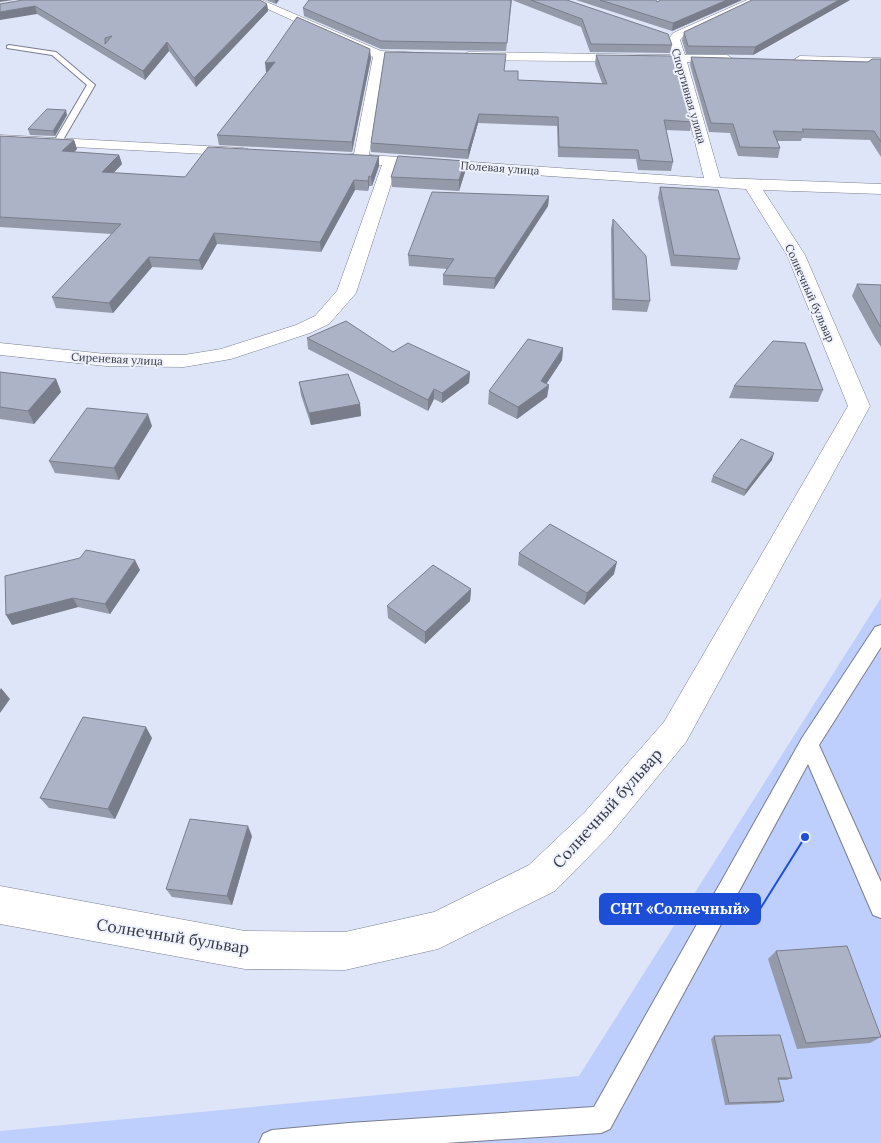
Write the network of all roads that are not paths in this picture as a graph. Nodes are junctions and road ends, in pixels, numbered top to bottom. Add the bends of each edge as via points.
1 (253, 0) edge
2 (756, 0) edge
3 (9, 47) dead end
4 (379, 55) junction
5 (437, 56) edge
6 (456, 56) edge
7 (680, 58) junction
8 (738, 59) edge
9 (786, 60) edge
10 (881, 62) edge
11 (0, 139) edge
12 (57, 143) junction
13 (262, 154) edge
14 (322, 157) edge
15 (362, 159) junction
16 (392, 160) junction
17 (713, 183) junction
18 (752, 185) junction
19 (881, 189) edge
20 (0, 349) edge
21 (870, 405) edge
22 (881, 632) edge
23 (809, 744) junction
24 (0, 905) edge
25 (881, 907) edge
26 (349, 1139) edge
27 (272, 1143) edge

1 - 4 street
2 - 7 street, Спортивная улица via 670,37
3 - 12 lane via 54,52 91,86
4 - 5 street
4 - 15 street
6 - 7 street
7 - 8 street
7 - 17 street, Спортивная улица
9 - 10 street
11 - 12 street
12 - 13 street
14 - 15 street, Полевая улица
15 - 16 street, Полевая улица
16 - 17 street, Полевая улица
16 - 20 street, Сиреневая улица via 346,293 322,320 303,330 224,355 184,361 106,360
17 - 18 street, Полевая улица
18 - 19 street, Полевая улица
18 - 21 street, Солнечный бульвар via 796,255
21 - 24 street, Солнечный бульвар via 675,732 597,824 542,878 438,930 345,951 245,950
22 - 23 lane
23 - 25 lane
23 - 26 lane via 600,1120
26 - 27 lane

